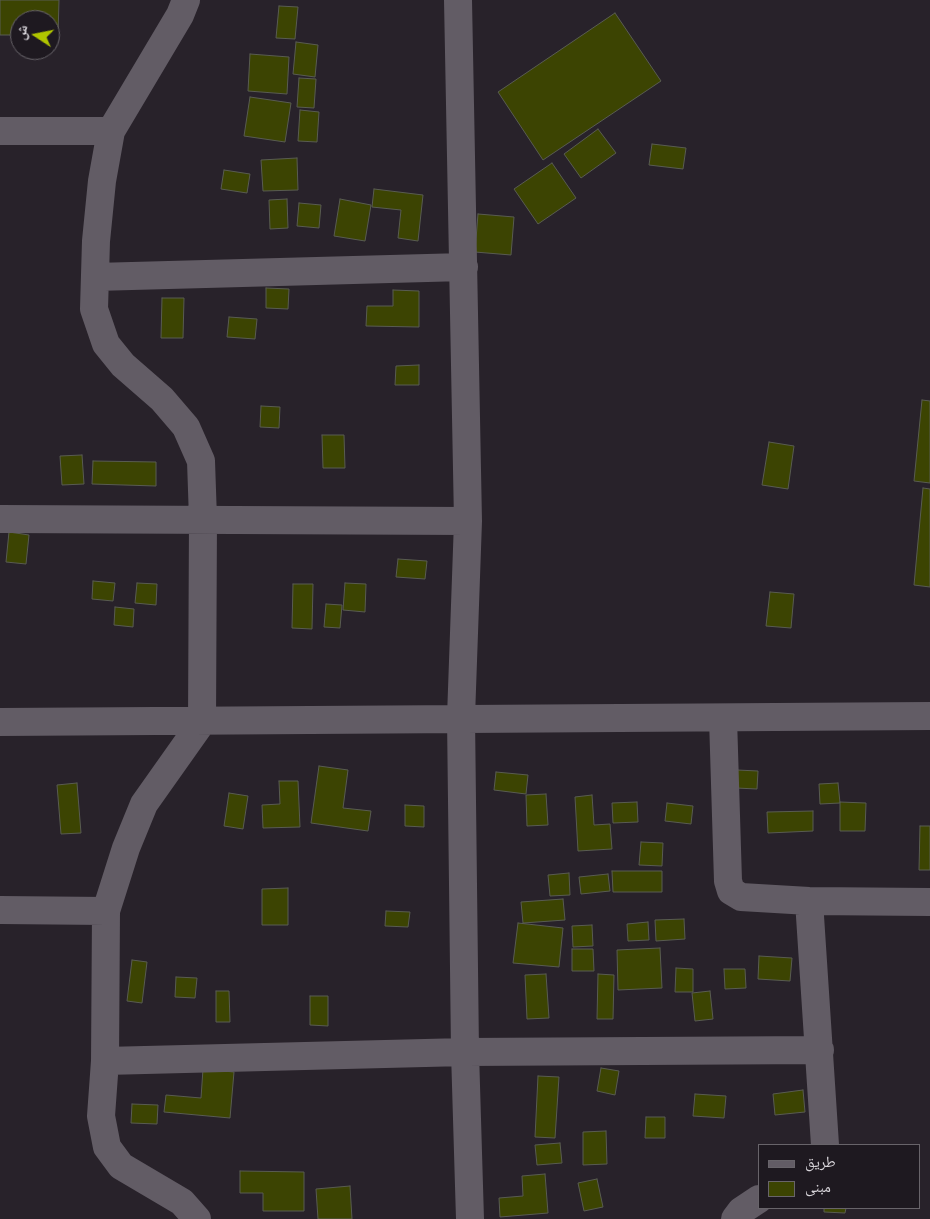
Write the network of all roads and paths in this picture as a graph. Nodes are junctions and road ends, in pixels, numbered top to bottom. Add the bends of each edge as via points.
1 (186, 0) edge
2 (458, 0) edge
3 (0, 131) edge
4 (111, 131) junction
5 (464, 267) junction
6 (95, 277) junction
7 (0, 519) edge
8 (203, 519) junction
9 (468, 520) junction
10 (930, 716) edge
11 (461, 717) junction
12 (723, 718) junction
13 (0, 722) edge
14 (202, 722) junction
15 (809, 901) junction
16 (930, 902) edge
17 (0, 910) edge
18 (106, 911) junction
19 (820, 1050) junction
20 (465, 1052) junction
21 (105, 1061) junction
22 (825, 1144) edge
23 (758, 1200) edge
24 (196, 1219) edge
25 (470, 1219) edge
26 (735, 1219) edge

1 - 4 street
2 - 5 street
3 - 4 street
4 - 6 street via 102,181
5 - 6 street
5 - 9 street
6 - 8 street via 94,308 106,344 186,427 200,461
7 - 8 street
8 - 9 street
8 - 14 street
9 - 11 street
10 - 12 street
11 - 12 street
11 - 14 street
11 - 20 street
12 - 15 street via 729,887 741,897
13 - 14 street
14 - 18 street via 144,804
15 - 16 street
15 - 19 street
17 - 18 street
18 - 21 street
19 - 20 street
19 - 22 street
20 - 21 street
20 - 25 street
21 - 24 street via 101,1116 107,1147 121,1166 182,1202
23 - 26 street

